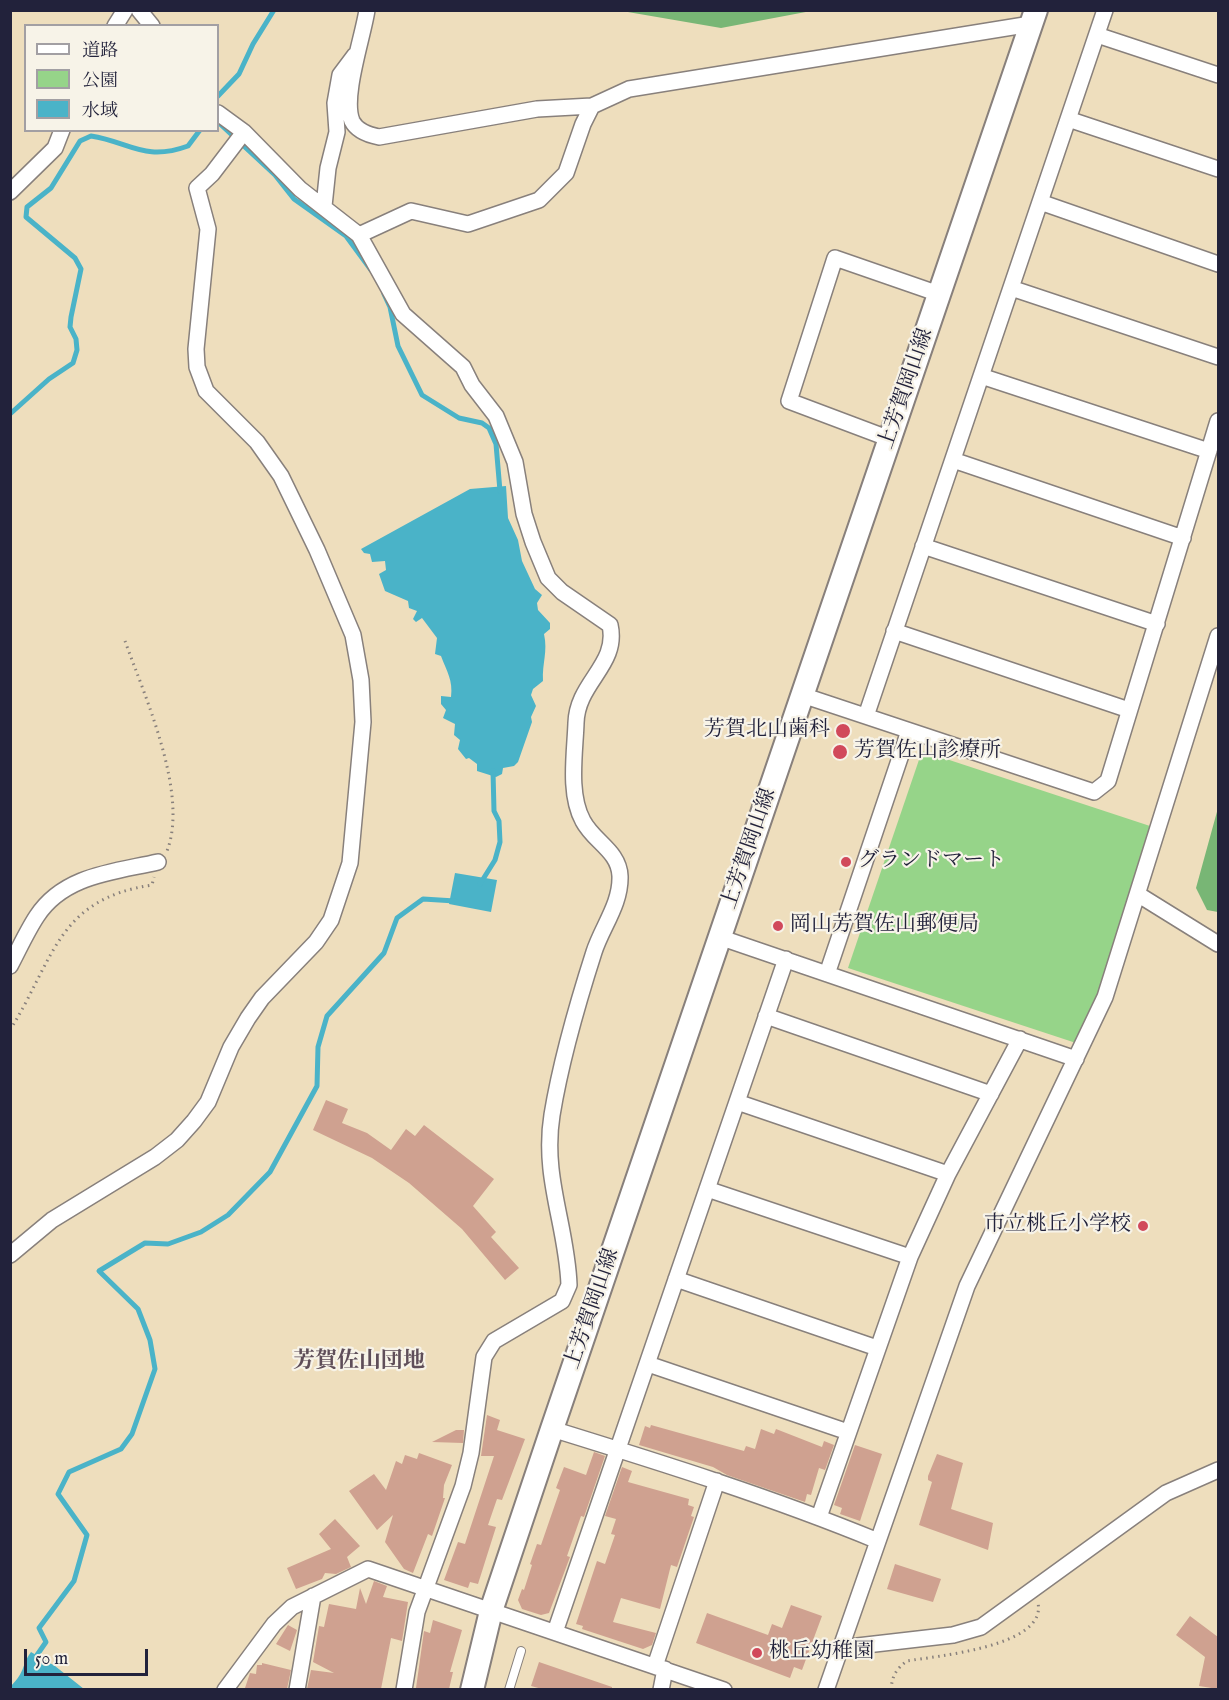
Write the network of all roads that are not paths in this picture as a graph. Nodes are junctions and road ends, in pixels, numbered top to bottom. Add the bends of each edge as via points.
1 (125, 10) edge
2 (139, 10) edge
3 (366, 10) edge
4 (1105, 10) edge
5 (1034, 17) edge
6 (116, 24) edge
7 (150, 24) edge
8 (1096, 35) junction
9 (357, 53) junction
10 (1218, 75) edge
11 (592, 106) junction
12 (219, 114) edge
13 (1068, 119) junction
14 (62, 132) edge
15 (240, 138) junction
16 (1218, 169) edge
17 (10, 192) edge
18 (1040, 202) junction
19 (324, 206) junction
20 (358, 235) junction
21 (1218, 264) edge
22 (1011, 288) junction
23 (939, 294) junction
24 (1218, 357) edge
25 (981, 375) junction
26 (1218, 421) edge
27 (890, 439) junction
28 (1209, 451) junction
29 (952, 460) junction
30 (1183, 538) junction
31 (923, 546) junction
32 (1157, 624) junction
33 (894, 631) junction
34 (1218, 636) edge
35 (802, 695) junction
36 (1130, 710) junction
37 (866, 716) junction
38 (909, 731) junction
39 (158, 862) road end
40 (1139, 895) junction
41 (719, 937) junction
42 (1218, 944) edge
43 (786, 959) junction
44 (10, 966) edge
45 (827, 974) junction
46 (766, 1016) junction
47 (1020, 1040) junction
48 (1076, 1059) junction
49 (991, 1094) junction
50 (737, 1102) junction
51 (948, 1174) junction
52 (707, 1189) junction
53 (10, 1255) edge
54 (910, 1257) junction
55 (676, 1279) junction
56 (877, 1348) junction
57 (648, 1364) junction
58 (552, 1429) junction
59 (848, 1432) junction
60 (618, 1449) junction
61 (1218, 1470) edge
62 (717, 1481) junction
63 (819, 1516) junction
64 (878, 1541) junction
65 (427, 1588) junction
66 (313, 1596) junction
67 (491, 1611) junction
68 (555, 1632) junction
69 (840, 1648) junction
70 (521, 1651) dead end
71 (660, 1668) junction
72 (225, 1689) edge
73 (297, 1689) edge
74 (404, 1689) edge
75 (472, 1689) edge
76 (509, 1689) edge
77 (661, 1689) edge
78 (724, 1689) edge
79 (826, 1689) edge

1 - 6 street
2 - 7 street
3 - 9 street
4 - 8 street
5 - 11 street via 629,89
5 - 23 main road, 上芳賀岡山線
8 - 10 street
8 - 13 street
9 - 11 street via 350,101 352,122 364,134 379,137 537,109
9 - 19 street via 340,75 335,103 338,132 328,168
11 - 20 street via 566,172 539,200 468,224 411,211
12 - 15 street
13 - 16 street
13 - 18 street
14 - 17 street via 55,148
15 - 19 street
15 - 53 street via 197,188 208,229 197,329 197,367 206,391 257,442 281,476 353,636 363,722 350,863 331,920 248,1018 208,1102 194,1121 154,1157 52,1220
18 - 21 street
18 - 22 street
19 - 20 street
20 - 65 street via 403,314 463,367 496,416 515,462 524,514 548,578 610,625 614,640 603,666 578,702 576,718 577,805 590,833 618,862 620,877 619,892 595,949 575,1016 552,1115 551,1176 569,1285 562,1301 494,1341 484,1357 463,1486
22 - 24 street
22 - 25 street
23 - 27 main road, 上芳賀岡山線
23 - 27 street via 835,258 789,401
25 - 28 street
25 - 29 street
26 - 28 street
27 - 35 main road, 上芳賀岡山線
28 - 30 street
29 - 30 street
29 - 31 street
30 - 32 street
31 - 32 street
31 - 33 street
32 - 36 street
33 - 36 street
33 - 37 street
34 - 40 street
35 - 37 street
35 - 41 main road, 上芳賀岡山線
36 - 38 street via 1108,781 1094,792
37 - 38 street
38 - 45 street
39 - 44 street via 70,884 53,896 38,915
40 - 42 street
40 - 48 street via 1105,998
41 - 43 street
41 - 58 main road, 上芳賀岡山線
43 - 45 street
43 - 46 street
45 - 47 street
46 - 49 street
46 - 50 street
47 - 48 street
47 - 49 street
48 - 64 street via 967,1286
49 - 51 street
50 - 51 street
50 - 52 street
51 - 54 street
52 - 54 street
52 - 55 street
54 - 56 street
55 - 56 street
55 - 57 street
56 - 59 street
57 - 59 street
57 - 60 street
58 - 60 street
58 - 67 main road, 上芳賀岡山線
59 - 63 street
60 - 62 street
60 - 68 street
61 - 69 street via 1166,1493 981,1627 953,1635
62 - 63 street
62 - 71 street
63 - 64 street
64 - 69 street
65 - 66 street via 368,1569
65 - 67 street
65 - 74 street via 417,1612
66 - 72 street via 292,1607 274,1624
66 - 73 street
67 - 68 street
67 - 75 main road, 上芳賀岡山線
68 - 71 street
69 - 79 street
70 - 76 lane
71 - 77 street
71 - 78 street

